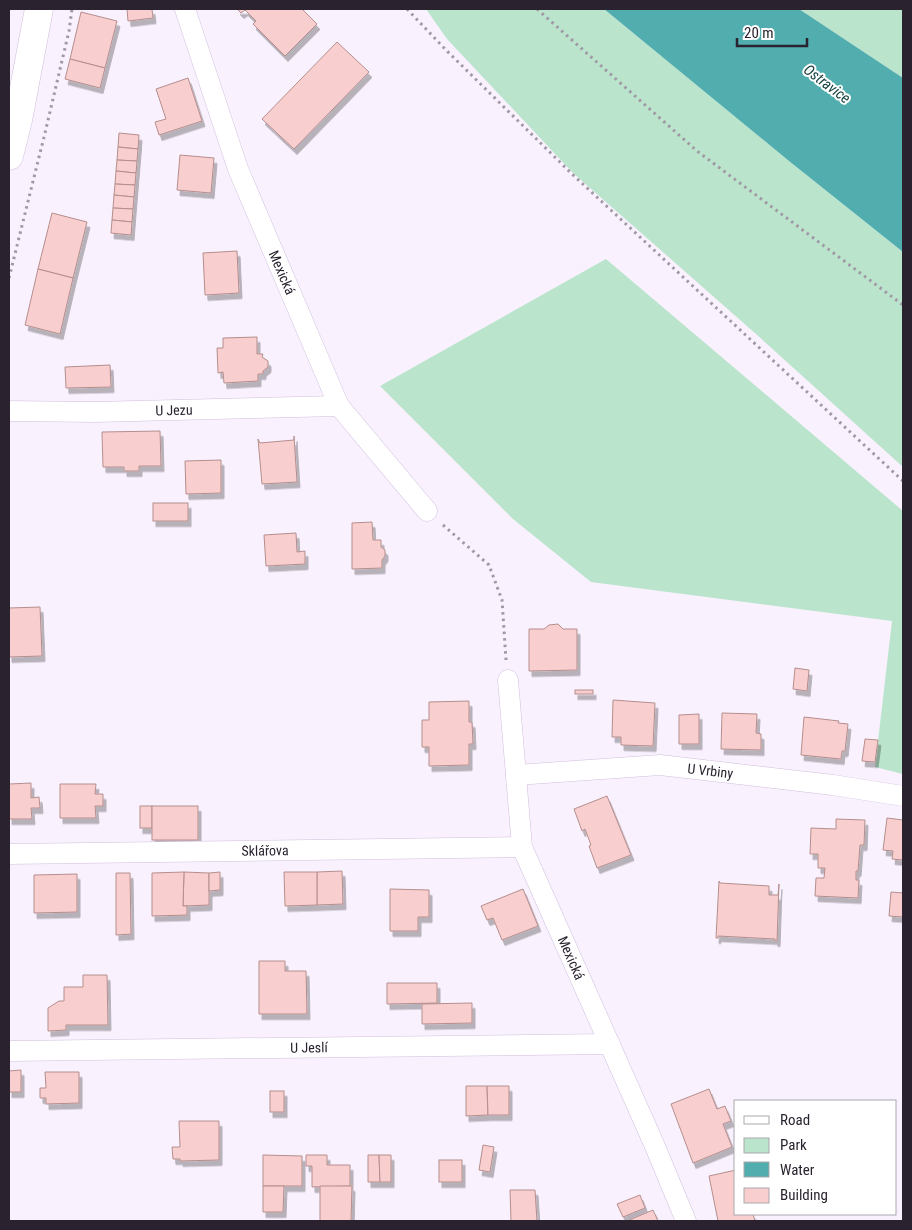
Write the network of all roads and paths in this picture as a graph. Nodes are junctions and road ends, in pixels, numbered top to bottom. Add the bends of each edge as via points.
1 (39, 9) edge
2 (72, 9) edge
3 (185, 9) edge
4 (407, 9) edge
5 (537, 9) edge
6 (9, 156) edge
7 (9, 278) edge
8 (903, 305) edge
9 (339, 406) junction
10 (9, 411) edge
11 (903, 481) edge
12 (427, 511) joint
13 (508, 680) joint
14 (516, 775) junction
15 (903, 796) edge
16 (522, 847) junction
17 (9, 854) edge
18 (610, 1044) junction
19 (9, 1051) edge
20 (686, 1221) edge

1 - 6 main road
2 - 7 path
3 - 9 street, Mexická via 238,169
4 - 11 path via 572,174
5 - 8 path via 697,151
9 - 10 street, U Jezu
9 - 12 street, Mexická
12 - 13 path via 489,565 502,600
13 - 14 street, Mexická
14 - 15 street, U Vrbiny via 660,765
14 - 16 street, Mexická
16 - 17 street, Sklářova
16 - 18 street, Mexická
18 - 19 street, U Jeslí
18 - 20 street, Mexická

